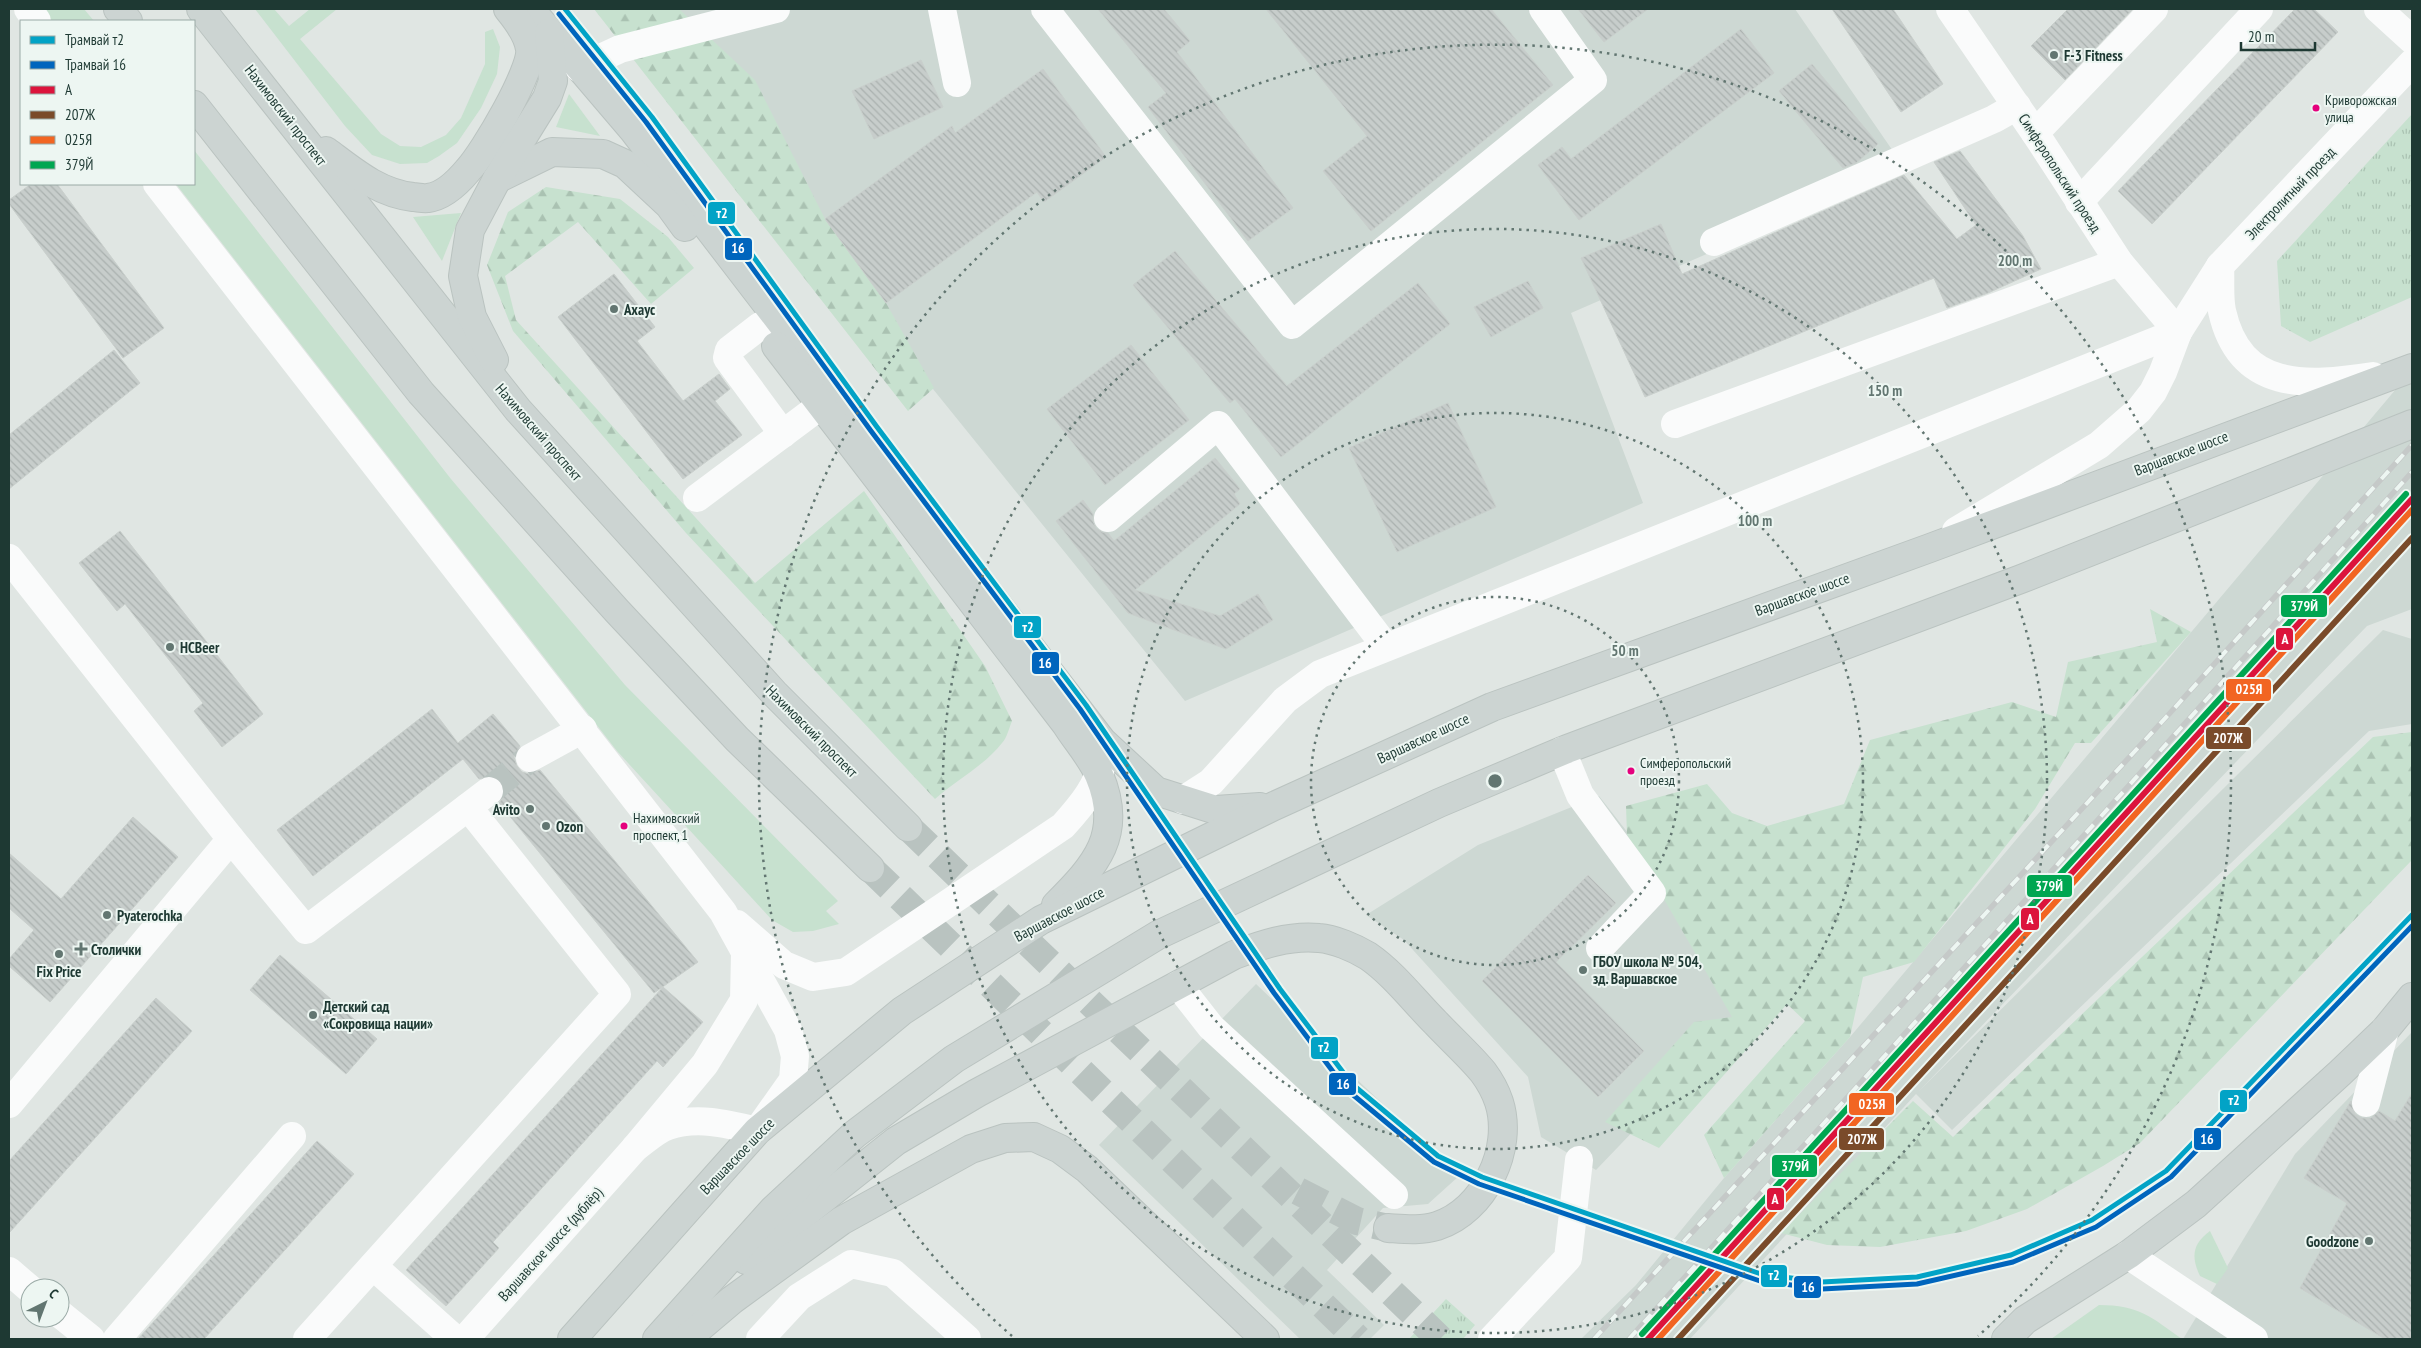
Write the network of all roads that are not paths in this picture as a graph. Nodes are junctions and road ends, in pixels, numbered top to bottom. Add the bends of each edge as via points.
1 (28, 9) edge
2 (118, 9) edge
3 (201, 9) edge
4 (508, 9) edge
5 (530, 9) edge
6 (776, 9) edge
7 (942, 9) edge
8 (1045, 9) edge
9 (1543, 9) edge
10 (1950, 9) edge
11 (2154, 9) edge
12 (2259, 9) edge
13 (2378, 9) edge
14 (37, 20) edge
15 (127, 20) edge
16 (549, 33) junction
17 (2412, 40) edge
18 (2412, 63) edge
19 (579, 68) junction
20 (957, 83) dead end
21 (195, 106) edge
22 (2017, 106) junction
23 (300, 132) junction
24 (2035, 133) junction
25 (497, 179) junction
26 (158, 185) edge
27 (2079, 202) junction
28 (1714, 242) dead end
29 (2119, 262) junction
30 (2220, 266) junction
31 (760, 326) junction
32 (2178, 332) junction
33 (2406, 370) edge
34 (820, 406) junction
35 (518, 410) junction
36 (1675, 424) dead end
37 (2412, 424) edge
38 (783, 434) junction
39 (697, 498) dead end
40 (1108, 518) dead end
41 (1930, 548) junction
42 (9, 558) edge
43 (1386, 647) junction
44 (583, 729) junction
45 (1102, 741) junction
46 (1562, 751) junction
47 (530, 758) tunnel mouth
48 (1099, 774) junction
49 (1183, 800) junction
50 (1274, 806) junction
51 (908, 827) tunnel mouth
52 (231, 839) junction
53 (870, 868) tunnel mouth
54 (723, 912) junction
55 (1041, 920) junction
56 (1600, 948) dead end
57 (745, 952) junction
58 (1178, 985) junction
59 (2412, 997) edge
60 (2385, 1030) junction
61 (2366, 1103) dead end
62 (9, 1104) edge
63 (757, 1131) junction
64 (292, 1136) dead end
65 (635, 1148) junction
66 (1579, 1160) dead end
67 (1394, 1195) dead end
68 (1388, 1228) tunnel mouth
69 (2128, 1255) junction
70 (373, 1266) junction
71 (9, 1271) edge
72 (20, 1280) edge
73 (680, 1313) junction
74 (70, 1322) edge
75 (767, 1337) edge
76 (2251, 1338) edge
77 (91, 1339) edge
78 (117, 1339) edge
79 (307, 1339) edge
80 (455, 1339) edge
81 (465, 1339) edge
82 (572, 1339) edge
83 (657, 1339) edge
84 (686, 1339) edge
85 (967, 1339) edge
86 (1266, 1339) edge
87 (1492, 1339) edge
88 (2006, 1339) edge

1 - 14 street
2 - 15 main road
3 - 23 main road, Нахимовский проспект
4 - 23 main road via 520,24 530,49 526,70 512,100 470,169 450,189 428,198 395,195 367,181
5 - 16 main road
6 - 19 street via 620,49
7 - 20 street
8 - 9 street via 1292,325 1593,80
10 - 22 street, Симферопольский проезд
11 - 24 street
12 - 27 street
13 - 17 street
16 - 19 main road
16 - 25 main road via 553,81 547,98
18 - 30 street, Электролитный проезд
19 - 45 main road via 640,139
21 - 53 main road via 421,393 717,717
22 - 24 street, Симферопольский проезд
22 - 28 street
23 - 35 main road, Нахимовский проспект
24 - 27 street, Симферопольский проезд
25 - 31 main road via 552,152 603,154 625,164 669,206
25 - 35 main road via 470,230 463,276 472,316
26 - 44 street
27 - 29 street, Симферопольский проезд
29 - 32 street, Симферопольский проезд
29 - 36 street
30 - 32 street, Электролитный проезд
30 - 33 street via 2221,309 2227,328 2237,350 2258,369 2288,381 2326,383
31 - 34 main road
31 - 38 street via 729,350 727,358
32 - 41 street, Электролитный проезд via 2153,392 2139,410 2099,445
32 - 43 street
33 - 41 main road, Варшавское шоссе
34 - 38 street
34 - 48 main road via 1066,724
35 - 51 main road, Нахимовский проспект via 774,693
37 - 46 main road via 2021,579
38 - 39 street
40 - 43 street via 1218,425
41 - 50 main road, Варшавское шоссе via 1492,707
42 - 52 street
43 - 49 street via 1320,674 1285,700 1211,782
44 - 47 street
44 - 54 street
45 - 48 street via 1103,759
45 - 49 main road via 1156,791
46 - 56 street via 1580,795 1652,894
46 - 73 main road via 1439,803 1158,935 954,1059 855,1134 772,1210
48 - 54 street via 1083,805 1063,826 846,972 813,977 784,964
48 - 55 main road via 1109,810 1109,830 1103,846 1080,881
49 - 50 main road via 1216,810
50 - 55 main road, Варшавское шоссе
52 - 62 street
52 - 70 street via 306,930 479,799 617,994
54 - 57 street
55 - 63 main road, Варшавское шоссе via 902,1011
57 - 63 street via 788,1030 795,1056 793,1080
57 - 65 street, Варшавское шоссе (дублёр) via 744,1000 705,1064
58 - 67 street via 1211,1027
58 - 68 main road via 1234,954 1268,943 1320,938 1368,956 1483,1073 1499,1102 1502,1126 1501,1155 1488,1183 1464,1212 1437,1226 1414,1230
58 - 73 main road via 977,1093 896,1141
59 - 60 main road
60 - 61 street
60 - 69 main road via 2196,1204
63 - 65 street, Варшавское шоссе (дублёр) via 693,1121 666,1127
63 - 82 main road, Варшавское шоссе
64 - 78 street
65 - 81 street, Варшавское шоссе (дублёр)
66 - 87 street via 1568,1258
69 - 76 street
69 - 88 main road via 2025,1320
70 - 79 street
70 - 80 street
71 - 72 street
73 - 83 main road
74 - 77 street
75 - 85 street via 799,1297 851,1264 893,1273
84 - 86 main road via 732,1300 841,1221 971,1149 1005,1138 1034,1137 1060,1149 1087,1170

